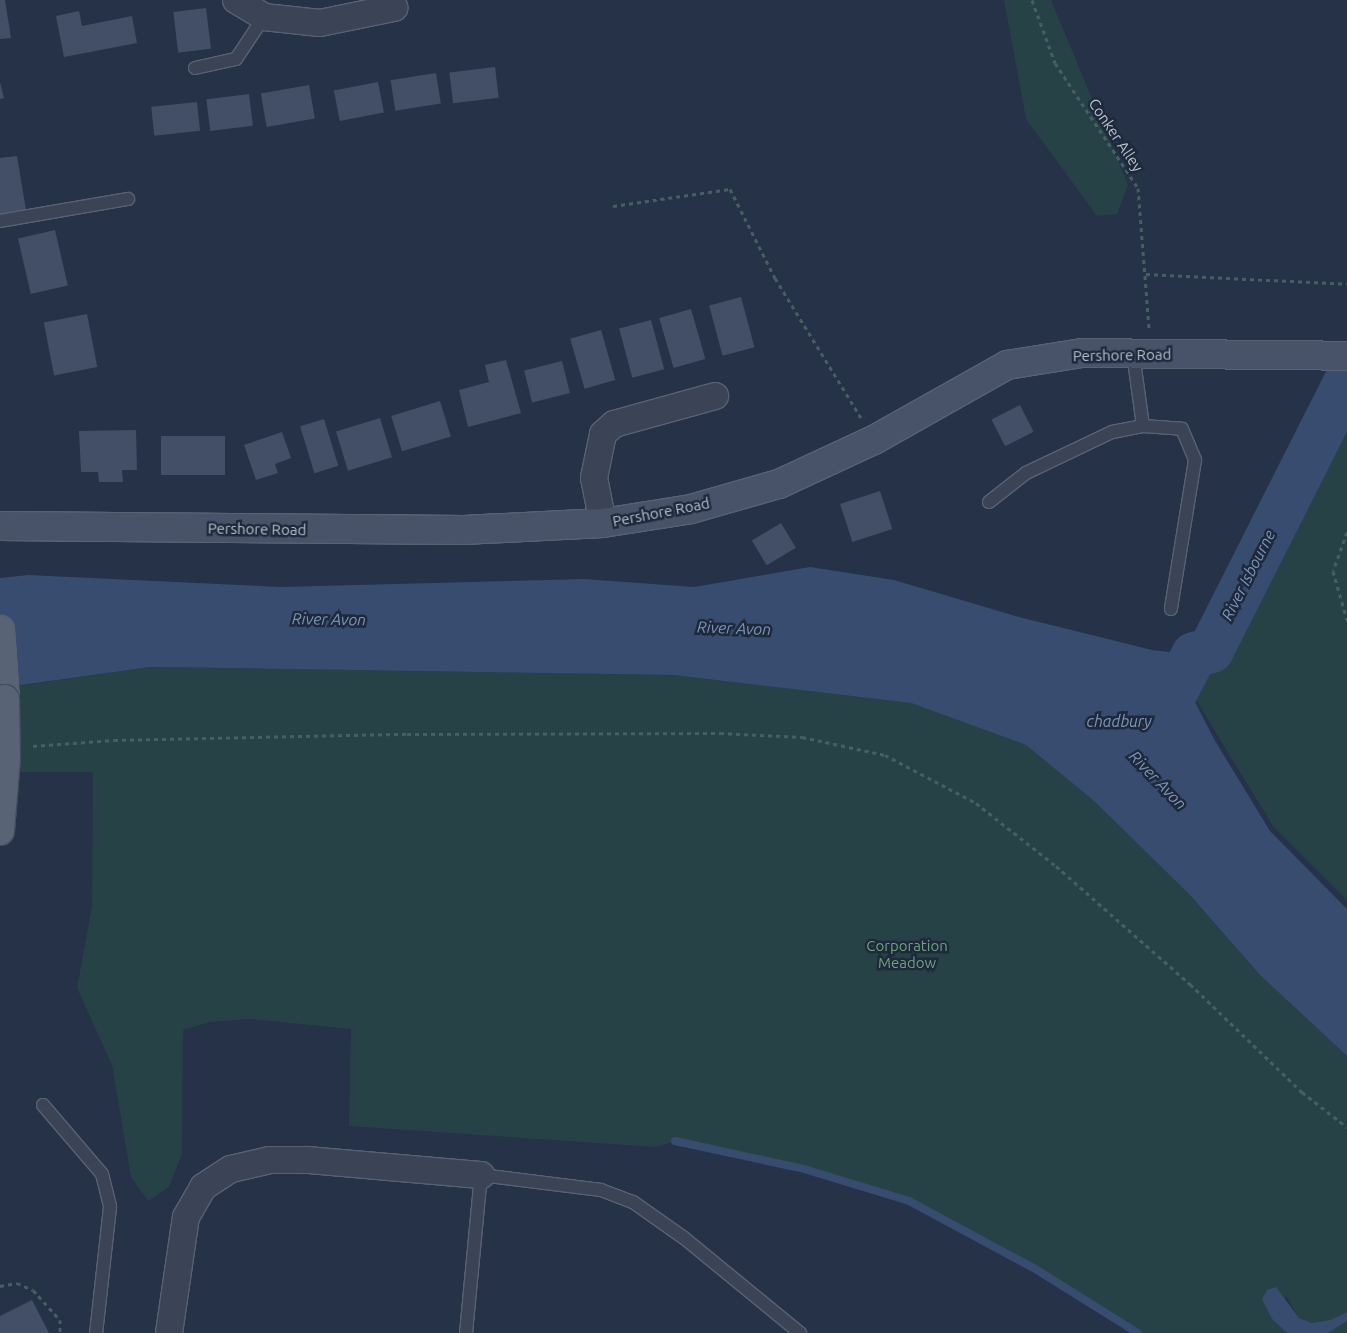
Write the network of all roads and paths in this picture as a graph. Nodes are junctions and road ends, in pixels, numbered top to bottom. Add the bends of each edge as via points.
1 (236, 0) edge
2 (1032, 0) edge
3 (394, 8) dead end
4 (264, 17) junction
5 (195, 68) dead end
6 (128, 199) dead end
7 (613, 206) dead end
8 (0, 222) edge
9 (1146, 274) junction
10 (1347, 284) edge
11 (1142, 353) junction
12 (1347, 356) edge
13 (715, 396) dead end
14 (1143, 426) junction
15 (874, 440) junction
16 (989, 502) dead end
17 (603, 523) junction
18 (0, 526) edge
19 (1347, 532) edge
20 (1171, 609) dead end
21 (1347, 620) edge
22 (0, 630) edge
23 (24, 746) dead end
24 (0, 830) edge
25 (43, 1105) dead end
26 (1347, 1127) edge
27 (480, 1175) junction
28 (0, 1286) edge
29 (60, 1333) edge
30 (96, 1333) edge
31 (169, 1333) edge
32 (466, 1333) edge
33 (800, 1333) edge

1 - 4 street
2 - 9 path, Conker Alley via 1055,63 1138,188
3 - 4 street via 320,23
4 - 5 lane via 236,60
6 - 8 lane
7 - 15 path via 730,189 775,278
9 - 10 path
9 - 11 path, Conker Alley
11 - 12 main road, Pershore Road
11 - 14 lane
11 - 15 main road, Pershore Road via 1082,353 1007,364
13 - 17 street via 614,424 602,434 594,478
14 - 16 lane via 1112,432 1026,473
14 - 20 lane via 1182,429 1195,460
15 - 17 main road, Pershore Road via 779,484 691,509
17 - 18 main road, Pershore Road via 464,530
19 - 21 path via 1332,570
22 - 24 main road, bridge via 6,758
23 - 26 path via 114,740 407,734 720,733 802,737 885,755 976,803 1056,866 1190,984 1302,1092
25 - 30 lane via 102,1174 110,1207
27 - 31 street via 308,1160 270,1160 231,1169 203,1188 186,1217
27 - 32 lane
27 - 33 lane via 601,1190 633,1202 684,1238
28 - 29 path via 17,1284 33,1290 60,1320

